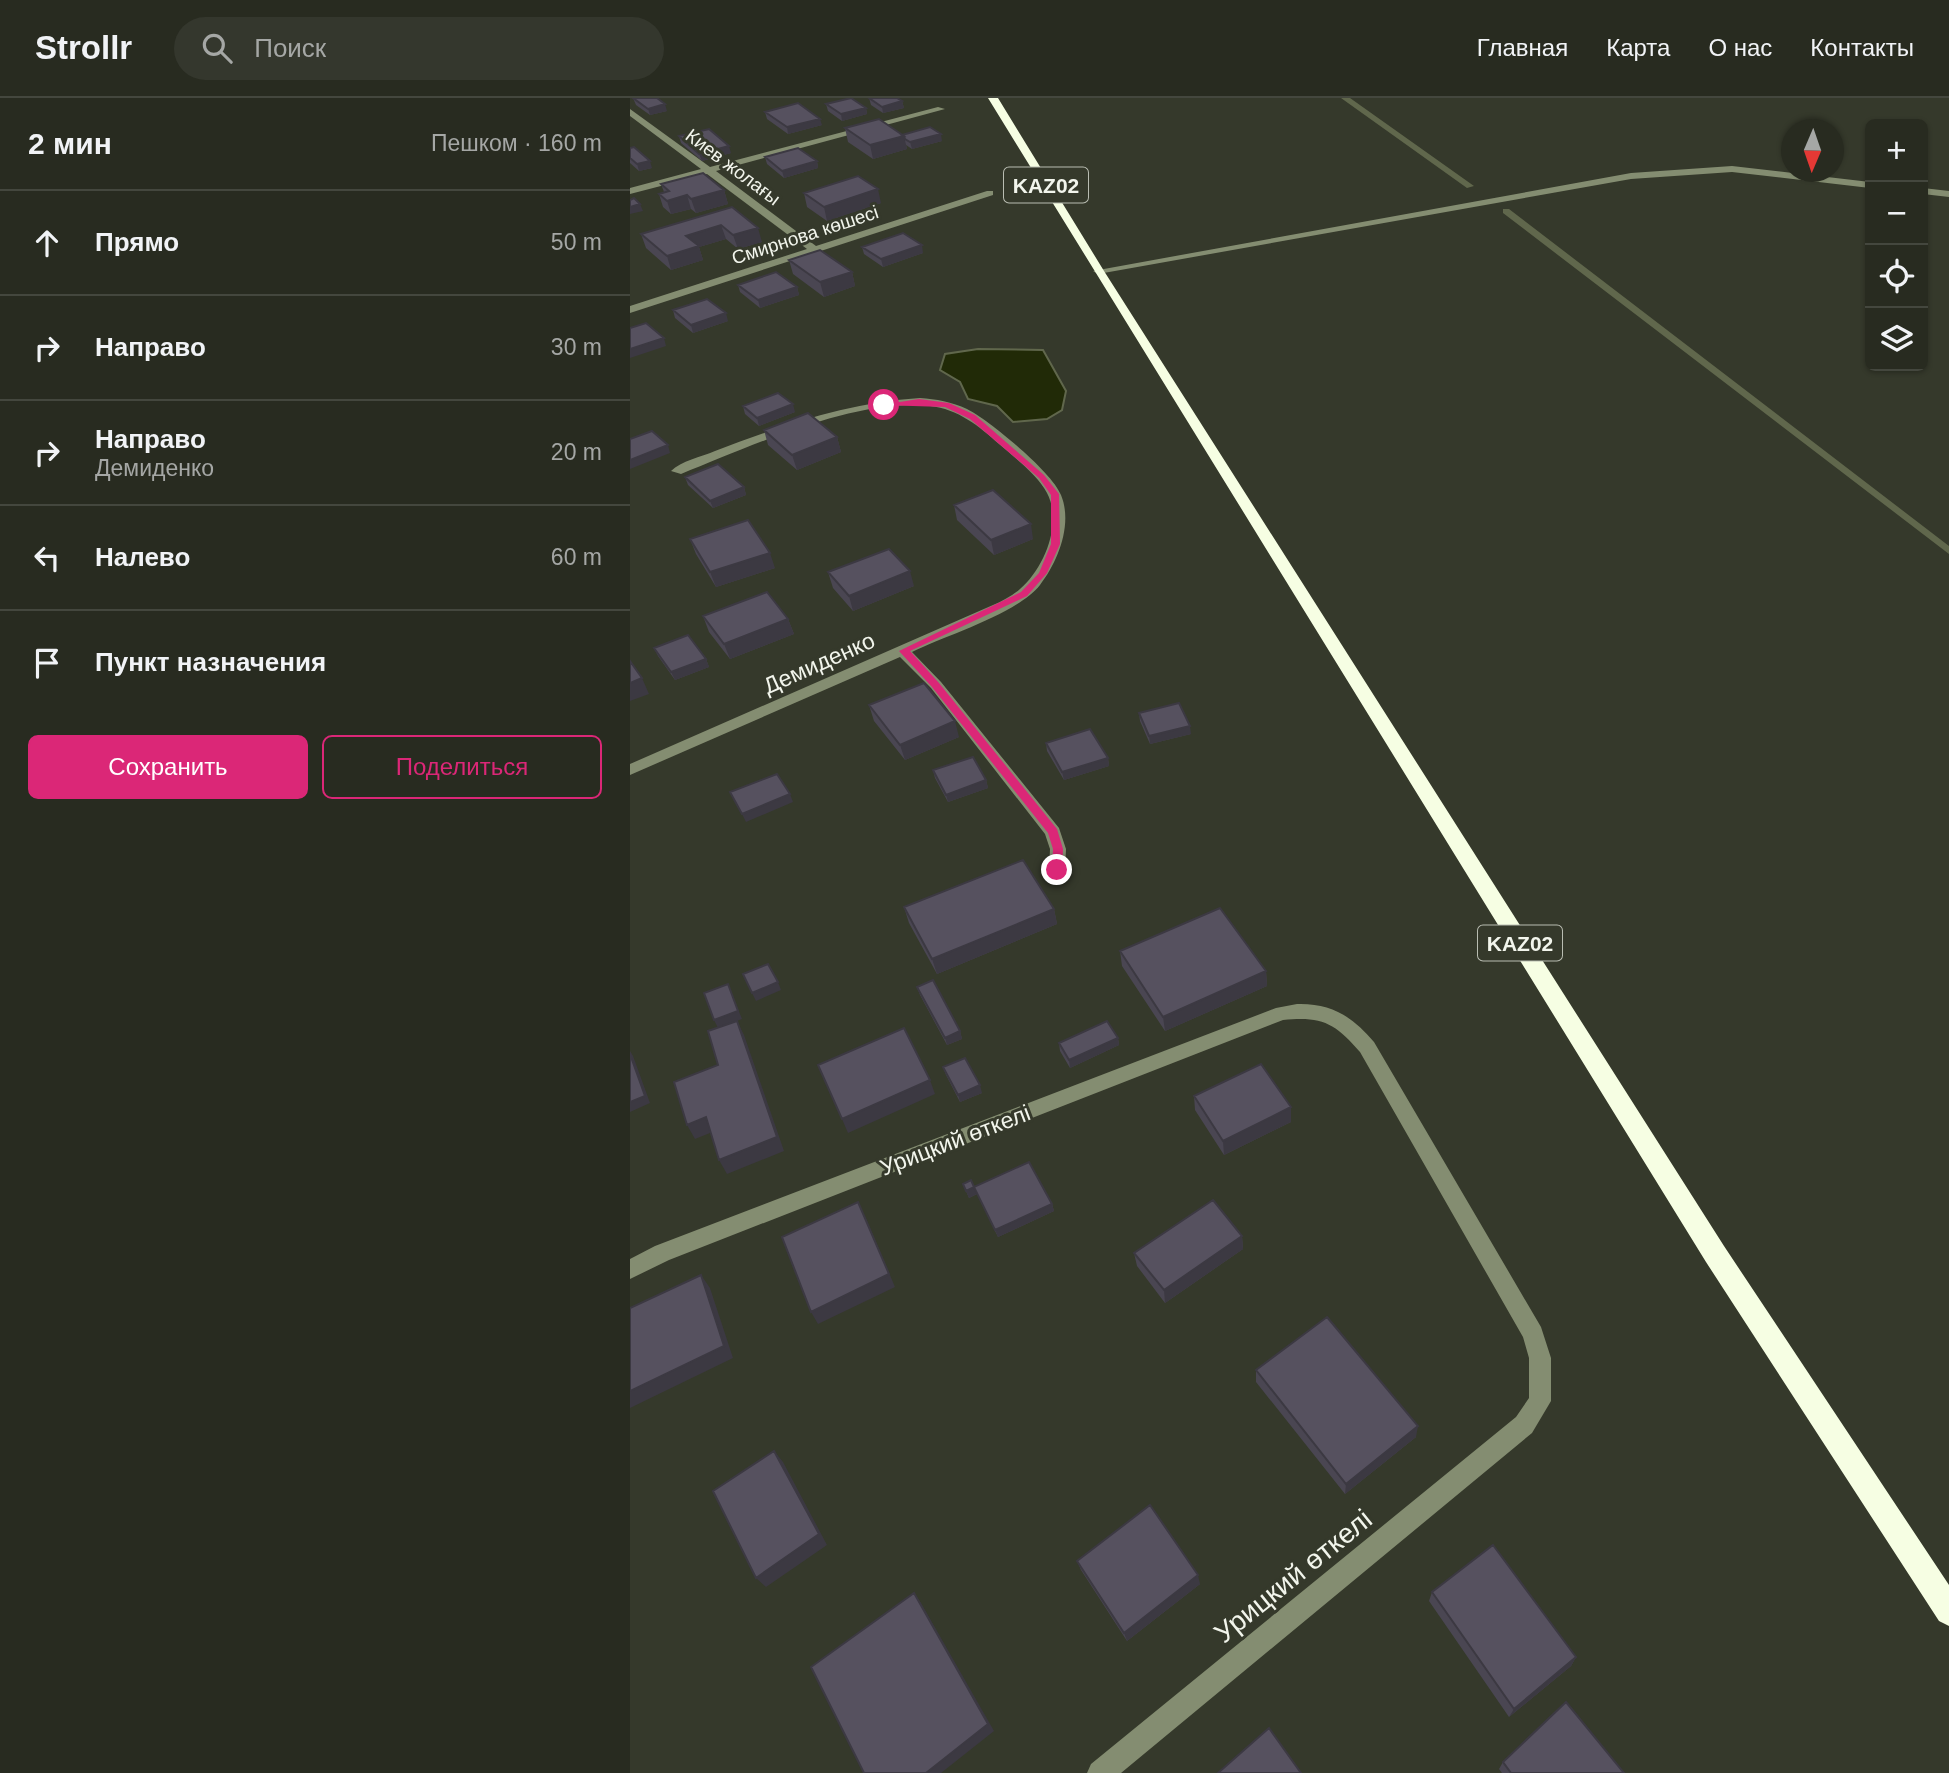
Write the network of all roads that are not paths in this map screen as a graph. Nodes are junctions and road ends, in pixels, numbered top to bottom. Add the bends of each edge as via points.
1 (993, 98) edge
2 (941, 109) dead end
3 (630, 112) edge
4 (708, 170) junction
5 (1865, 184) edge
6 (630, 191) edge
7 (1928, 192) edge
8 (990, 193) dead end
9 (1949, 194) edge
10 (815, 250) junction
11 (1098, 271) junction
12 (630, 310) edge
13 (677, 471) dead end
14 (904, 651) junction
15 (630, 770) edge
16 (1057, 870) dead end
17 (630, 1269) edge
18 (1949, 1611) edge
19 (1100, 1773) edge

1 - 11 highway, KAZ02
2 - 4 street
3 - 4 street, Киев жолағы
4 - 6 street
4 - 10 street, Киев жолағы
5 - 11 street via 1732,169 1631,176
7 - 9 street
8 - 10 street, Смирнова көшесі
10 - 12 street, Смирнова көшесі
11 - 18 highway, KAZ02 via 1714,1254
13 - 14 street, Демиденко via 754,441 848,414 907,403 946,404 972,417 1055,494 1056,544 1043,573 1024,594
14 - 15 street, Демиденко
14 - 16 street via 1053,832
17 - 19 street, Урицкий өткелі via 1282,1013 1310,1009 1335,1016 1352,1028 1532,1334 1540,1358 1540,1401 1524,1425

